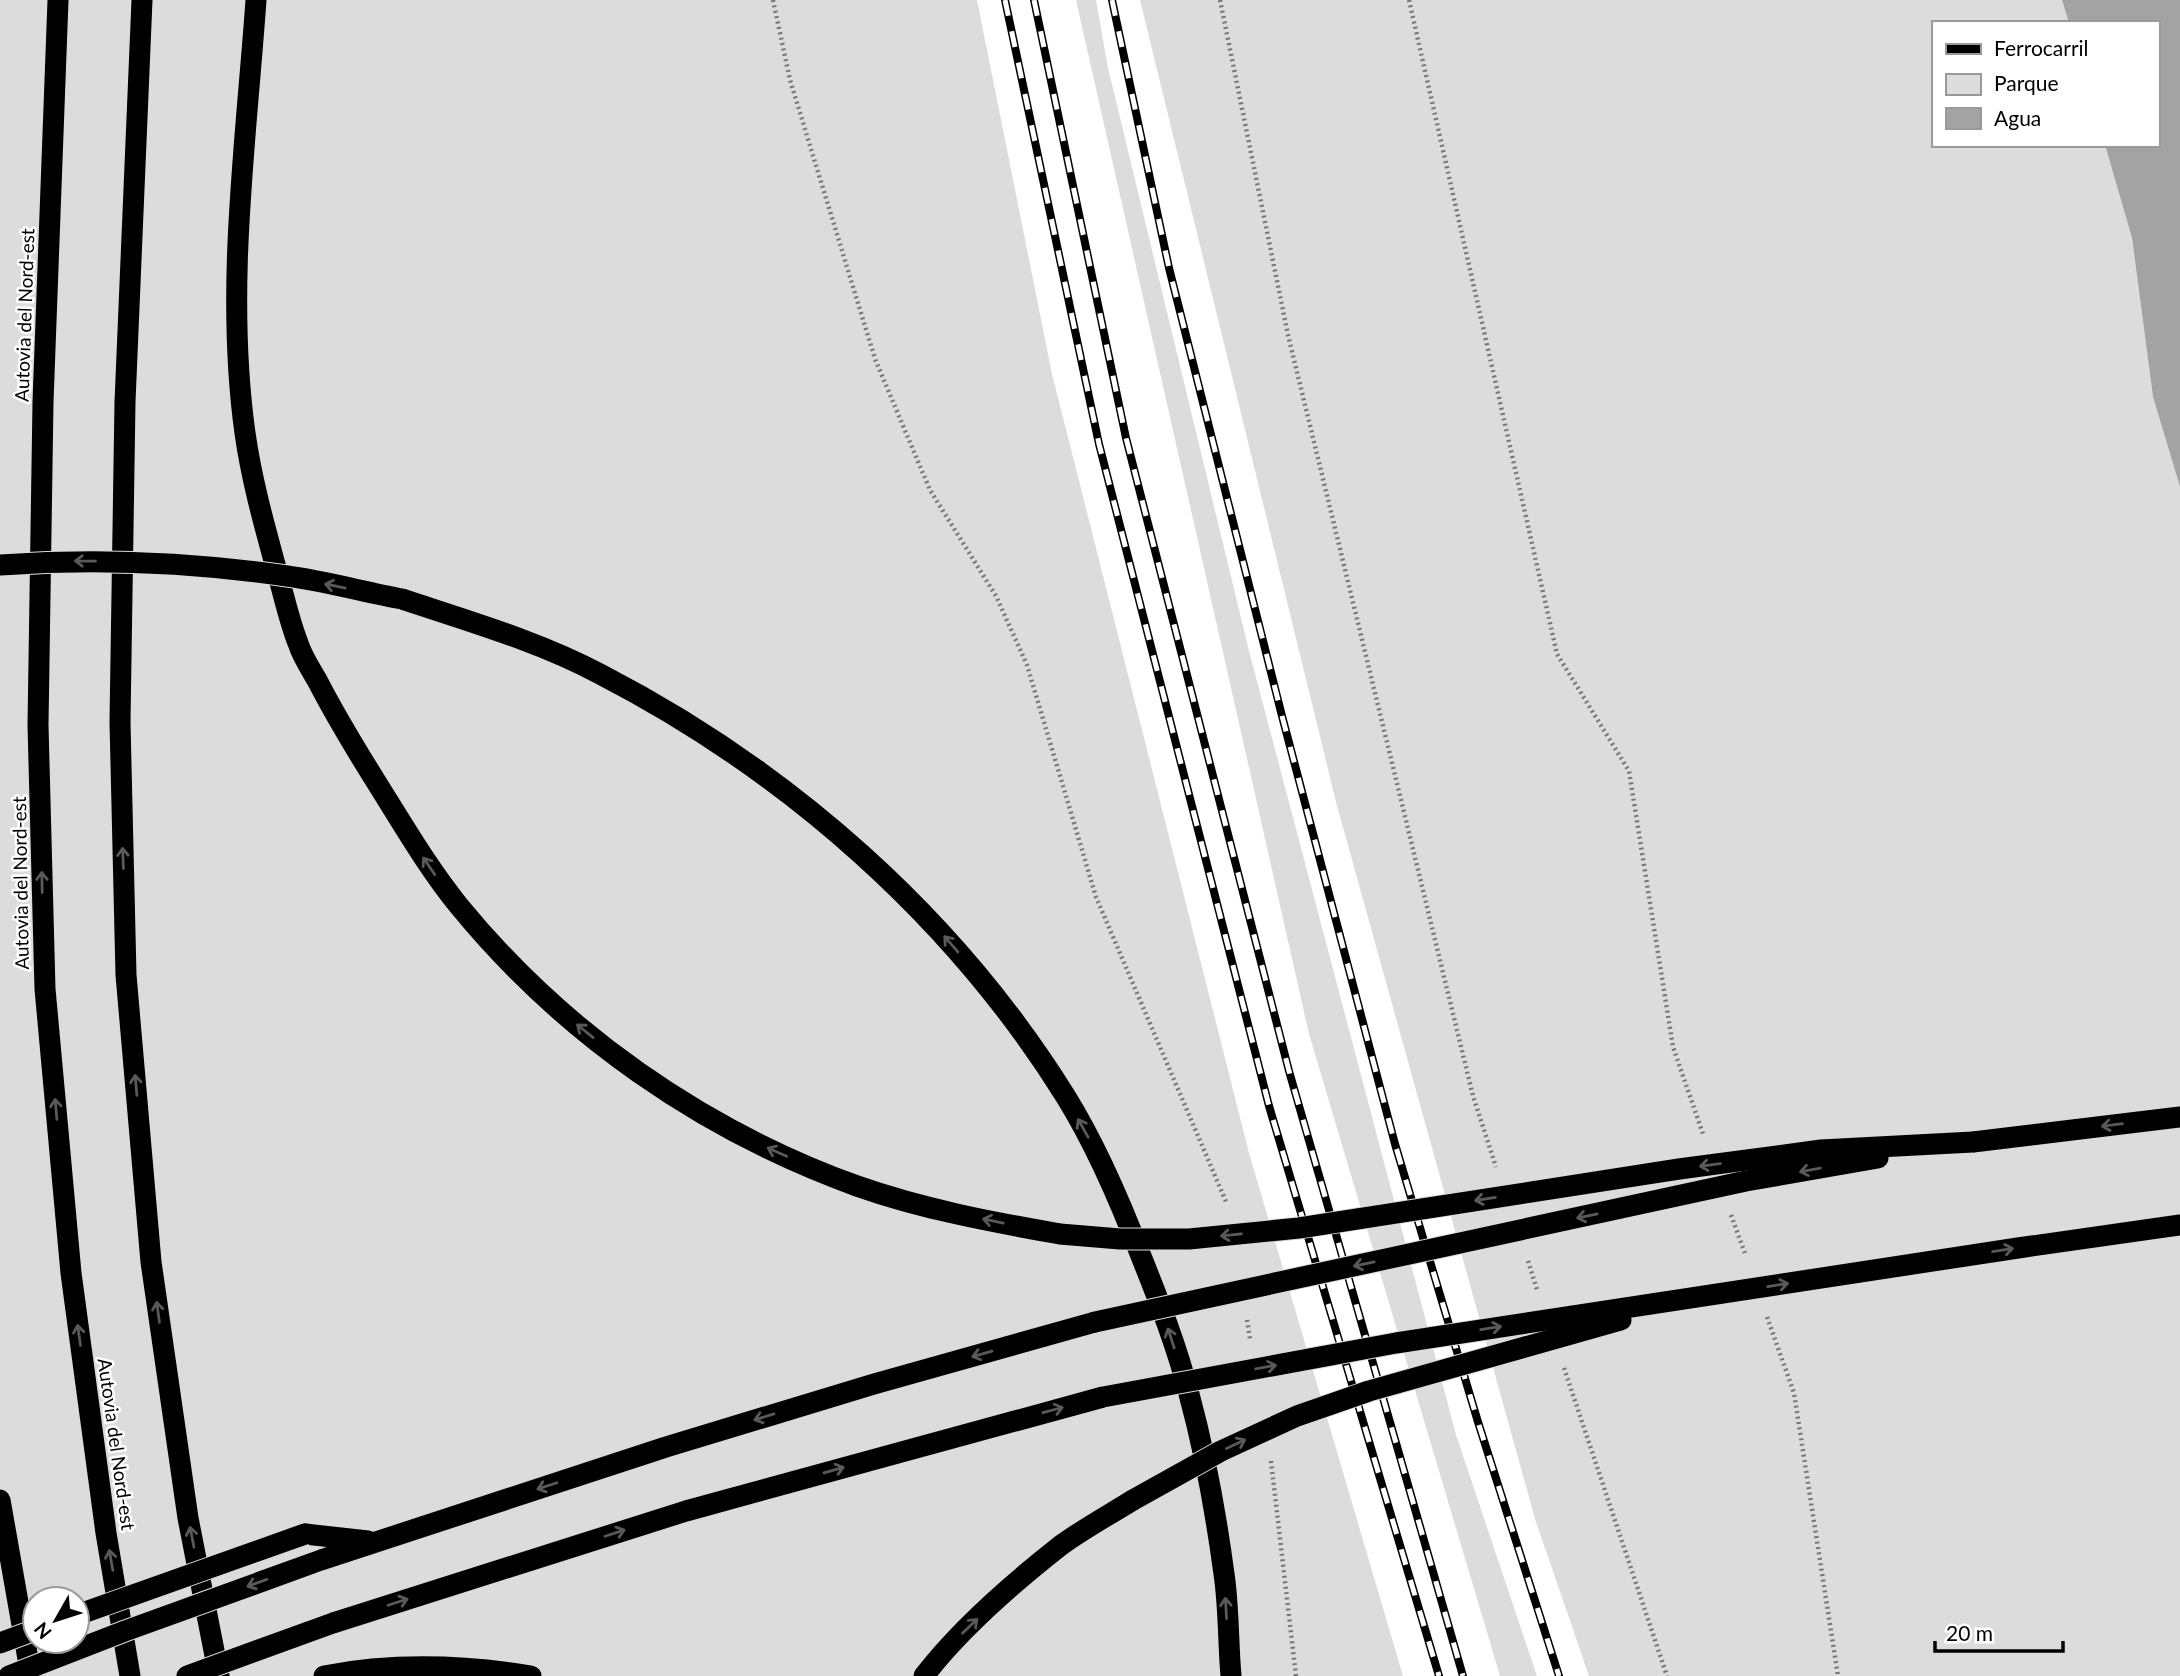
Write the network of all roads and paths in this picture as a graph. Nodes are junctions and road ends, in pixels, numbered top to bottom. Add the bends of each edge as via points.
1 (58, 0) edge
2 (142, 0) edge
3 (256, 0) edge
4 (773, 0) edge
5 (1220, 0) edge
6 (1409, 0) edge
7 (0, 565) edge
8 (2180, 1116) edge
9 (1704, 1137) dead end
10 (1973, 1142) junction
11 (1499, 1175) dead end
12 (1731, 1214) dead end
13 (1229, 1215) dead end
14 (2180, 1225) edge
15 (1526, 1254) dead end
16 (1749, 1265) dead end
17 (1539, 1294) dead end
18 (1711, 1295) junction
19 (1245, 1309) dead end
20 (1767, 1316) dead end
21 (1252, 1349) dead end
22 (1561, 1360) dead end
23 (1270, 1457) dead end
24 (0, 1500) edge
25 (377, 1542) junction
26 (21, 1596) edge
27 (91, 1610) edge
28 (21, 1635) edge
29 (0, 1643) edge
30 (30, 1655) edge
31 (333, 1674) edge
32 (9, 1676) edge
33 (31, 1676) edge
34 (130, 1676) edge
35 (187, 1676) edge
36 (219, 1676) edge
37 (531, 1676) edge
38 (924, 1676) edge
39 (1231, 1676) edge
40 (1296, 1676) edge
41 (1667, 1676) edge
42 (1838, 1676) edge

34 -> 1 highway, Autovia del Nord-est via 71,1273 45,989 38,725 43,402
36 -> 2 highway via 188,1518 151,1262 127,975 120,694 125,402
10 -> 3 highway, bridge via 1821,1150 1286,1230 1189,1239 1120,1239 1060,1234 935,1209 858,1186 710,1119 634,1071 565,1016 459,906 429,867 337,719 298,646 260,512 245,432 237,340 238,214
4 - 13 path via 790,80 875,359 930,490 996,596 1027,665 1096,897
5 - 11 path via 1292,349 1473,1096
6 - 9 path via 1557,654 1629,771 1673,1047
39 -> 7 highway, bridge via 1225,1577 1189,1392 1120,1200 1066,1097 988,989 914,903 834,830 760,772 598,672 502,632 402,599 289,576 170,562
8 -> 10 highway
10 -> 25 highway, bridge via 1746,1181 1095,1322 679,1443
12 - 16 path
18 -> 14 highway, bridge
15 - 17 path
35 -> 18 highway, bridge via 333,1623 686,1511 1103,1397 1396,1343
38 -> 18 highway, bridge via 998,1599 1061,1545 1222,1451 1297,1416 1369,1391
19 - 21 path
20 - 42 path via 1794,1393
22 - 41 path
23 - 40 path
24 - 26 highway
25 - 27 highway, bridge via 305,1534
25 -> 32 highway, bridge
28 - 29 highway, bridge
30 - 33 highway
31 - 37 highway via 423,1667

